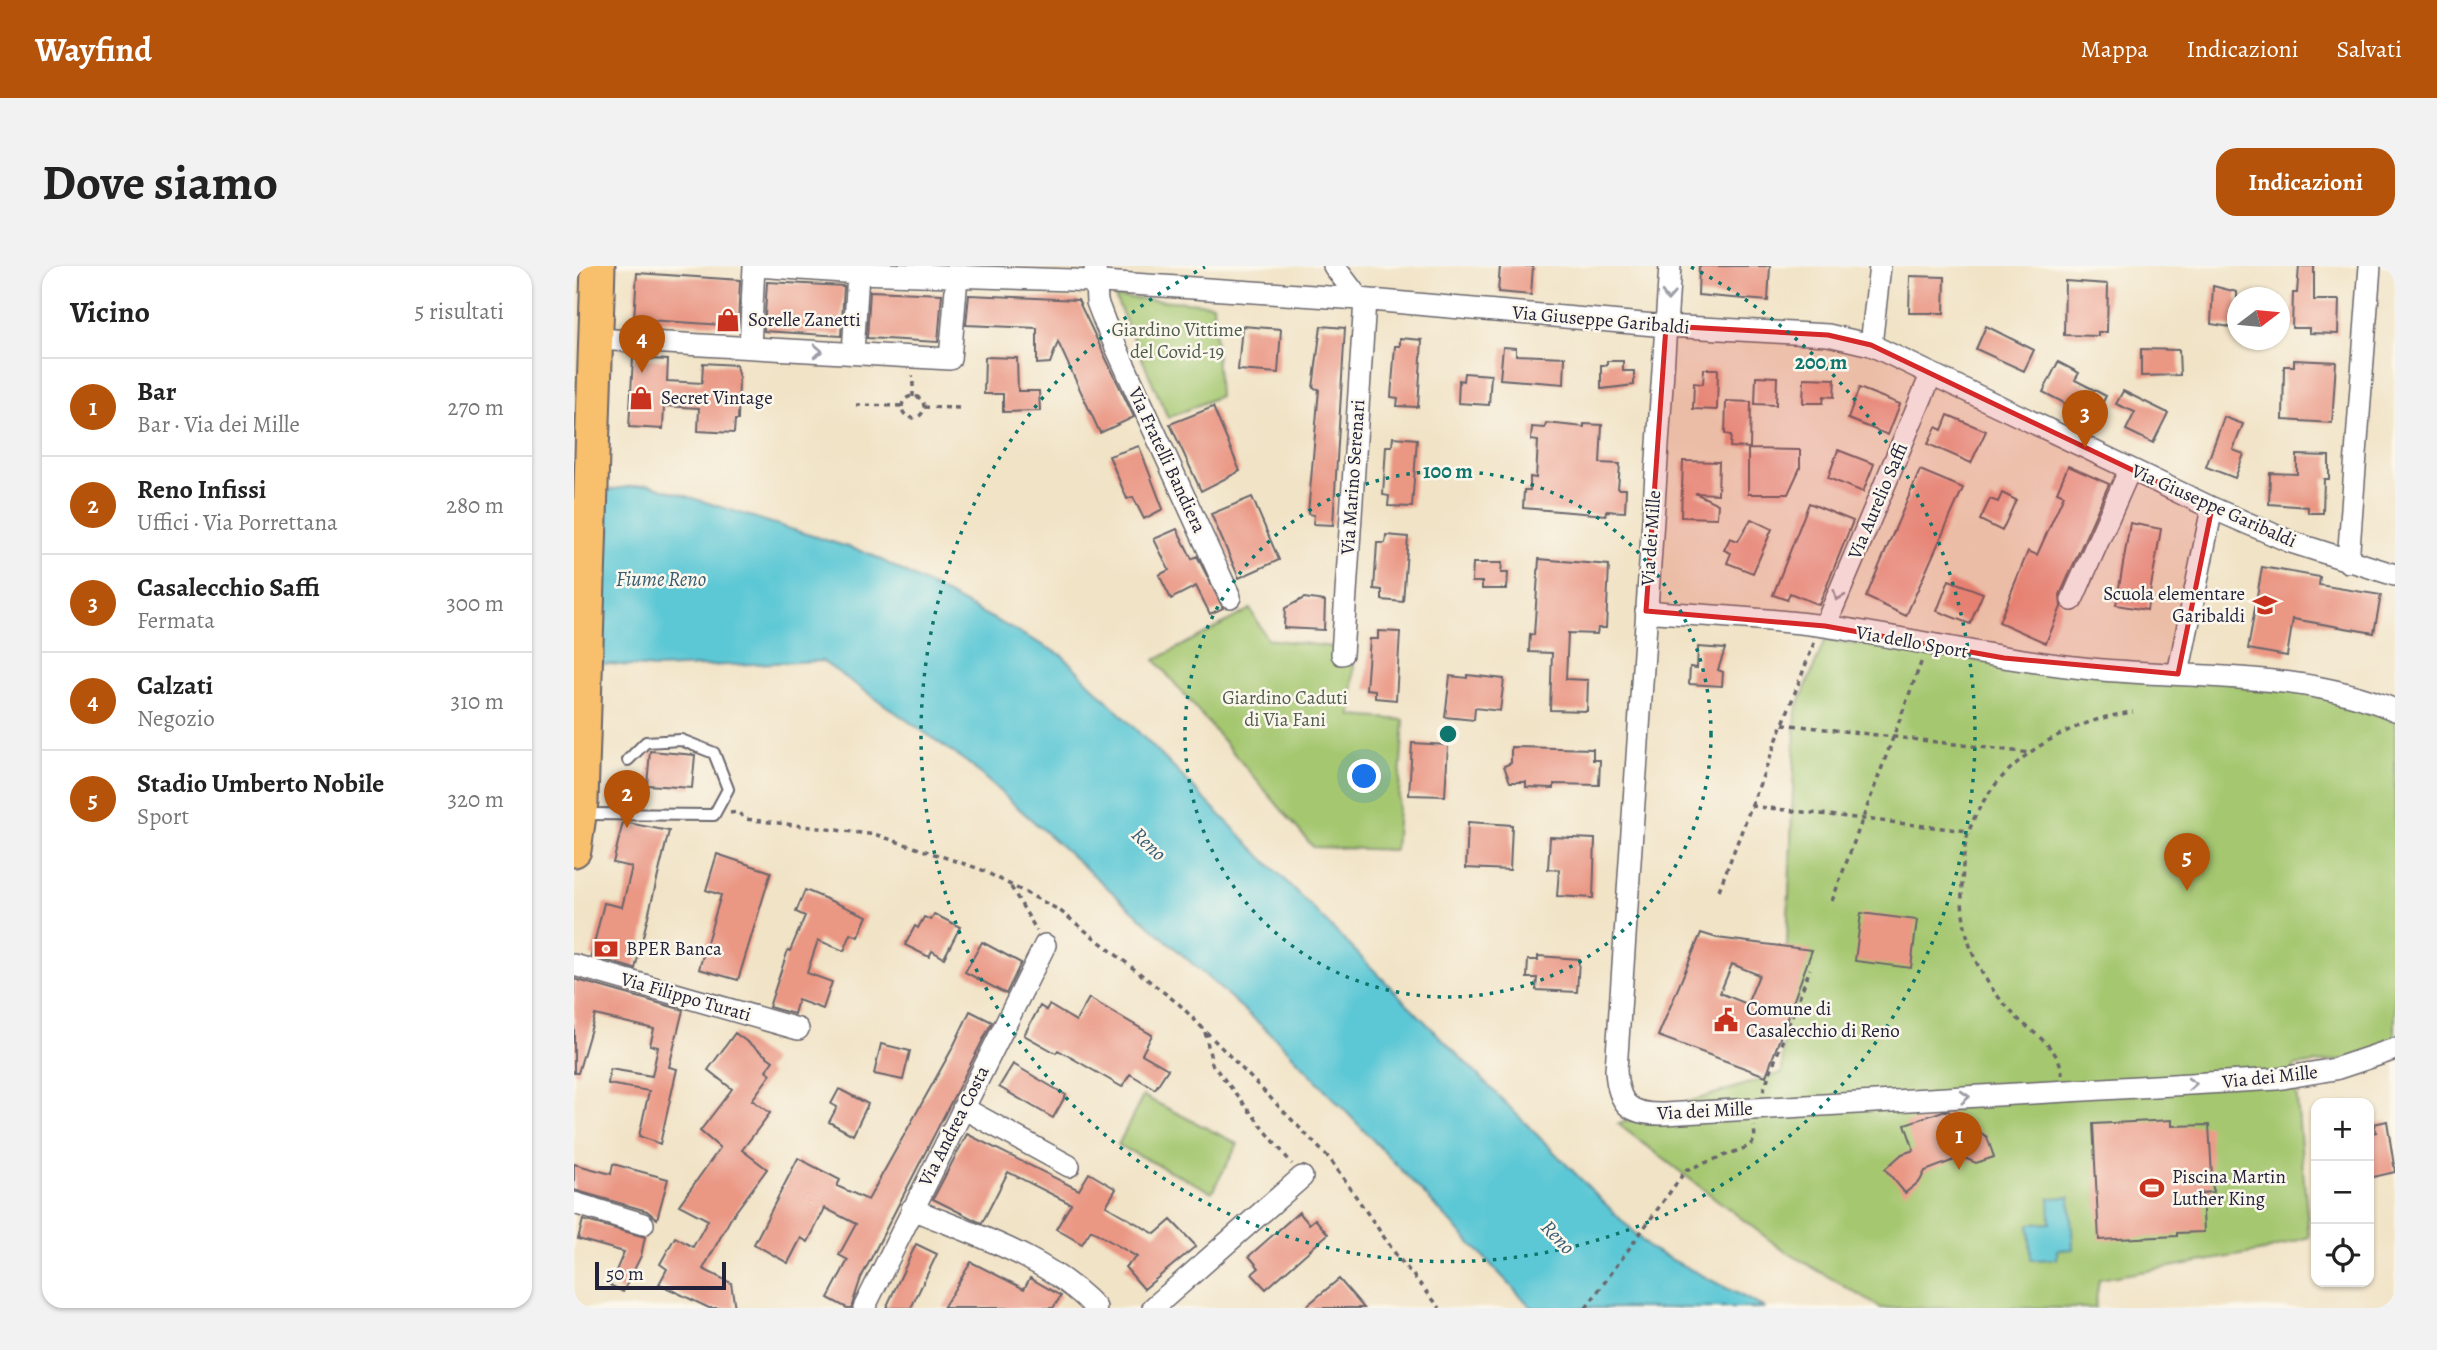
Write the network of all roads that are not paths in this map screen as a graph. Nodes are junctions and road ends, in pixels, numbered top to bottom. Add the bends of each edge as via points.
1 (598, 266) edge
2 (755, 266) edge
3 (1334, 266) edge
4 (1670, 266) edge
5 (1880, 266) edge
6 (2370, 266) edge
7 (858, 273) junction
8 (1094, 274) edge
9 (957, 276) junction
10 (1362, 300) junction
11 (1667, 326) junction
12 (596, 339) junction
13 (1871, 345) junction
14 (750, 347) junction
15 (853, 353) junction
16 (1931, 375) junction
17 (2130, 469) junction
18 (2211, 508) junction
19 (2348, 562) junction
20 (2395, 575) edge
21 (1230, 597) dead end
22 (2072, 600) dead end
23 (1646, 611) junction
24 (1821, 633) junction
25 (1342, 654) dead end
26 (2178, 674) junction
27 (2395, 710) edge
28 (628, 760) dead end
29 (580, 808) junction
30 (574, 850) edge
31 (1045, 945) road end
32 (574, 965) edge
33 (799, 1029) dead end
34 (2395, 1049) edge
35 (963, 1108) junction
36 (1069, 1166) dead end
37 (1302, 1177) road end
38 (574, 1203) edge
39 (912, 1209) junction
40 (643, 1224) dead end
41 (864, 1308) edge
42 (1096, 1308) edge
43 (1153, 1308) edge

1 - 12 main road
2 - 7 street, Via Giuseppe Garibaldi
2 - 14 street
3 - 10 street
4 -> 11 street, Via dei Mille
5 - 13 street
6 - 19 street
7 - 9 street, Via Giuseppe Garibaldi
7 - 15 street
8 - 9 street, Via Giuseppe Garibaldi
8 - 10 street, Via Giuseppe Garibaldi
8 - 21 street, Via Fratelli Bandiera via 1105,323
9 - 15 street via 950,359
10 - 11 street, Via Giuseppe Garibaldi
10 - 25 street, Via Marino Serenari
11 - 13 street, Via Giuseppe Garibaldi via 1828,335
11 - 23 street, Via dei Mille
12 - 14 street
12 - 29 main road
13 - 16 street, Via Giuseppe Garibaldi
14 -> 15 street
16 - 17 street, Via Giuseppe Garibaldi
16 -> 24 street, Via Aurelio Saffi
17 - 18 street, Via Giuseppe Garibaldi
17 - 22 street
18 - 19 street, Via Giuseppe Garibaldi
18 - 26 street
19 - 20 street, Via Giuseppe Garibaldi
23 - 24 street, Via dello Sport
23 -> 34 street, Via dei Mille via 1616,1070 1617,1089 1633,1110 1654,1114 2241,1081 2303,1076
24 - 26 street, Via dello Sport via 2093,669
26 - 27 street, Via dello Sport via 2334,690
28 - 29 lane via 646,742 681,740 714,753 729,789 714,815
29 - 30 main road
31 - 35 street, Via Andrea Costa
32 - 33 street, Via Filippo Turati
35 - 36 street
35 - 39 street, Via Andrea Costa
37 - 43 street
38 - 40 street
39 - 41 street, Via Andrea Costa
39 - 42 street via 1027,1257

